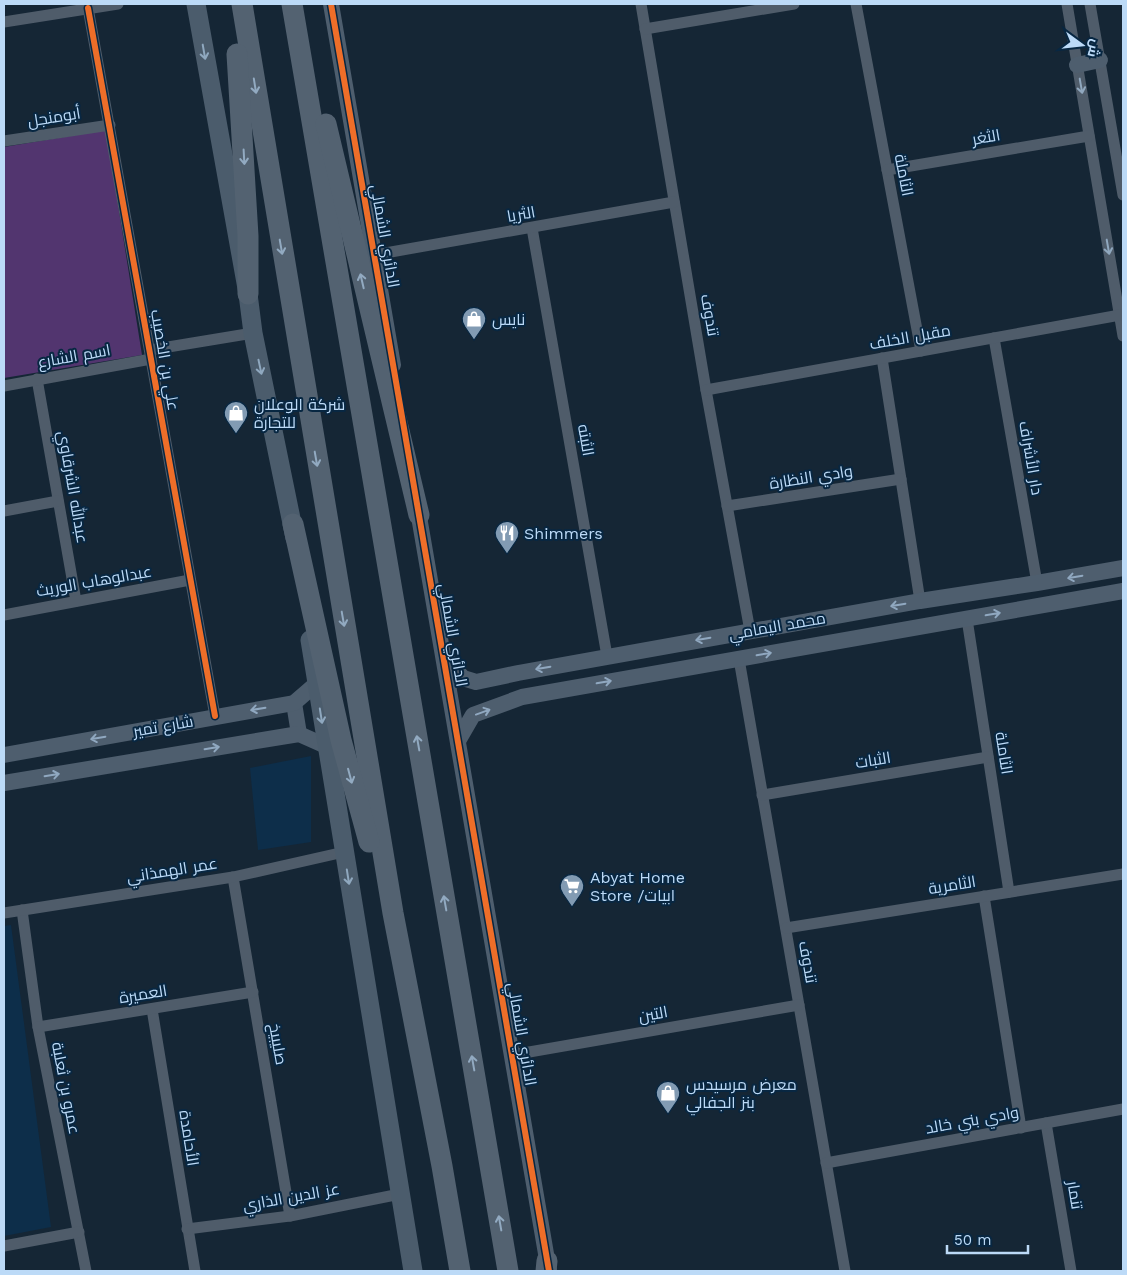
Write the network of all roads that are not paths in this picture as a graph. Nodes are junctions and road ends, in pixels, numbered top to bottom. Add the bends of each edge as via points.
1 (118, 4) edge
2 (196, 4) edge
3 (234, 4) edge
4 (242, 4) edge
5 (331, 4) edge
6 (641, 4) edge
7 (794, 4) edge
8 (856, 4) edge
9 (1067, 4) edge
10 (1090, 4) edge
11 (292, 6) edge
12 (88, 8) junction
13 (4, 22) edge
14 (645, 29) junction
15 (1100, 60) junction
16 (1077, 65) junction
17 (110, 124) junction
18 (1090, 136) junction
19 (4, 141) edge
20 (887, 170) junction
21 (1122, 178) edge
22 (1123, 195) edge
23 (674, 202) junction
24 (532, 228) junction
25 (374, 255) junction
26 (248, 294) junction
27 (1120, 315) junction
28 (253, 332) junction
29 (1123, 336) edge
30 (994, 338) junction
31 (920, 351) junction
32 (150, 354) junction
33 (882, 358) junction
34 (37, 380) junction
35 (4, 386) edge
36 (706, 390) junction
37 (901, 480) junction
38 (58, 501) junction
39 (727, 506) junction
40 (4, 511) edge
41 (419, 515) junction
42 (293, 524) junction
43 (1123, 568) edge
44 (190, 580) junction
45 (1037, 583) junction
46 (1014, 587) junction
47 (1123, 591) edge
48 (76, 601) junction
49 (920, 601) junction
50 (1018, 610) junction
51 (4, 615) edge
52 (967, 619) junction
53 (750, 631) junction
54 (442, 653) junction
55 (608, 656) junction
56 (739, 659) junction
57 (518, 673) junction
58 (316, 684) junction
59 (522, 697) junction
60 (294, 703) junction
61 (215, 716) junction
62 (299, 734) junction
63 (458, 741) junction
64 (326, 746) junction
65 (4, 755) edge
66 (988, 758) junction
67 (4, 783) edge
68 (762, 795) junction
69 (344, 852) junction
70 (1123, 874) edge
71 (234, 877) junction
72 (1009, 892) junction
73 (984, 896) junction
74 (22, 910) junction
75 (4, 913) edge
76 (393, 913) junction
77 (786, 928) junction
78 (253, 992) junction
79 (799, 1005) junction
80 (152, 1009) junction
81 (38, 1027) junction
82 (512, 1056) junction
83 (1123, 1109) edge
84 (1046, 1123) junction
85 (1021, 1128) junction
86 (826, 1162) junction
87 (400, 1194) junction
88 (290, 1216) junction
89 (187, 1229) junction
90 (79, 1232) junction
91 (4, 1246) edge
92 (547, 1268) edge
93 (86, 1271) edge
94 (195, 1271) edge
95 (413, 1271) edge
96 (460, 1271) edge
97 (508, 1271) edge
98 (845, 1271) edge
99 (1071, 1271) edge

1 - 12 street
2 -> 26 main road
3 -> 26 highway via 248,236
4 -> 76 highway
5 - 25 street, الدائري الشمالي
6 - 14 street, تندوف
7 - 14 street
8 - 20 street, الثاملة
9 - 16 street
10 - 15 street
41 -> 11 highway via 325,120
97 -> 11 highway
12 - 13 street
12 - 17 street, علي بن الخصيب
14 - 23 street, تندوف
15 - 16 street
15 - 21 street
16 -> 18 street
17 - 19 street, أبومنجل
17 - 32 street, علي بن الخصيب
18 - 20 street, الثغر
18 -> 27 street
20 - 31 street, الثاملة
21 - 22 street
23 - 24 street, الثريا
23 - 36 street, تندوف
24 - 25 street, الثريا
24 - 55 street, الثبته
25 - 41 street, الدائري الشمالي
26 - 28 main road
27 - 29 street
27 - 30 street, مقبل الخلف
28 - 32 street, اسم الشارع
28 -> 42 main road
30 - 31 street, مقبل الخلف
30 - 45 street, دار الأشراف
31 - 33 street, مقبل الخلف
32 - 34 street, اسم الشارع
32 - 44 street, علي بن الخصيب
33 - 36 street, مقبل الخلف
33 - 37 street
34 - 35 street, اسم الشارع
34 - 38 street, عبدالله الشرقاوي
36 - 39 street, تندوف
37 - 39 street, وادي النظارة
37 - 49 street
38 - 40 street
38 - 48 street, عبدالله الشرقاوي
39 - 53 street, تندوف
41 - 54 street, الدائري الشمالي
42 - 58 main road
42 -> 76 highway via 341,740 373,859
43 -> 45 street, محمد اليمامي
44 - 48 street, عبدالوهاب الوريث
44 - 61 street, علي بن الخصيب
45 - 46 street, محمد اليمامي
46 - 49 street, محمد اليمامي
46 - 50 street
47 - 50 street, محمد اليمامي
48 - 51 street, عبدالوهاب الوريث
49 -> 53 street, محمد اليمامي
52 -> 50 street, محمد اليمامي
56 -> 52 street, محمد اليمامي
52 - 66 street, الثاملة
53 -> 55 street, محمد اليمامي
54 - 57 street, محمد اليمامي via 462,678 476,682
54 - 63 street, الدائري الشمالي
55 -> 57 street, محمد اليمامي
59 -> 56 street, محمد اليمامي
56 - 68 street, تندوف
57 - 59 street via 509,694
58 - 60 street
58 -> 64 main road
63 -> 59 street, محمد اليمامي via 473,715
60 -> 61 street, شارع تمير
60 - 62 street
61 -> 65 street, شارع تمير
62 - 64 street
67 -> 62 street
63 - 82 street, الدائري الشمالي
64 - 69 main road
66 - 68 street, الثبات
66 - 72 street, الثاملة
68 - 77 street, تندوف
69 - 71 street, عمر الهمذاني
69 -> 87 main road
70 - 72 street, الثامرية
71 - 74 street, عمر الهمذاني
71 - 78 street, صليبيخ
72 - 73 street, الثامرية
73 - 77 street, الثامرية
73 - 85 street
74 - 75 street, عمر الهمذاني
74 - 81 street, عمرو بن ثعلبة
76 - 96 highway
77 - 79 street, تندوف
78 - 80 street, العميرة
78 - 88 street, صليبيخ
79 - 82 street, التين
79 - 86 street, تندوف
80 - 81 street, العميرة
80 - 89 street, الأحامدة
81 - 90 street, عمرو بن ثعلبة
82 - 92 street, الدائري الشمالي
83 - 84 street, وادي بني خالد
84 - 85 street, وادي بني خالد
84 - 99 street, تنمار
85 - 86 street, وادي بني خالد
86 - 98 street, تندوف
87 - 88 street, عز الدين الذاري
87 - 95 main road
88 - 89 street, عز الدين الذاري
89 - 94 street, الأحامدة
90 - 91 street
90 - 93 street, عمرو بن ثعلبة

